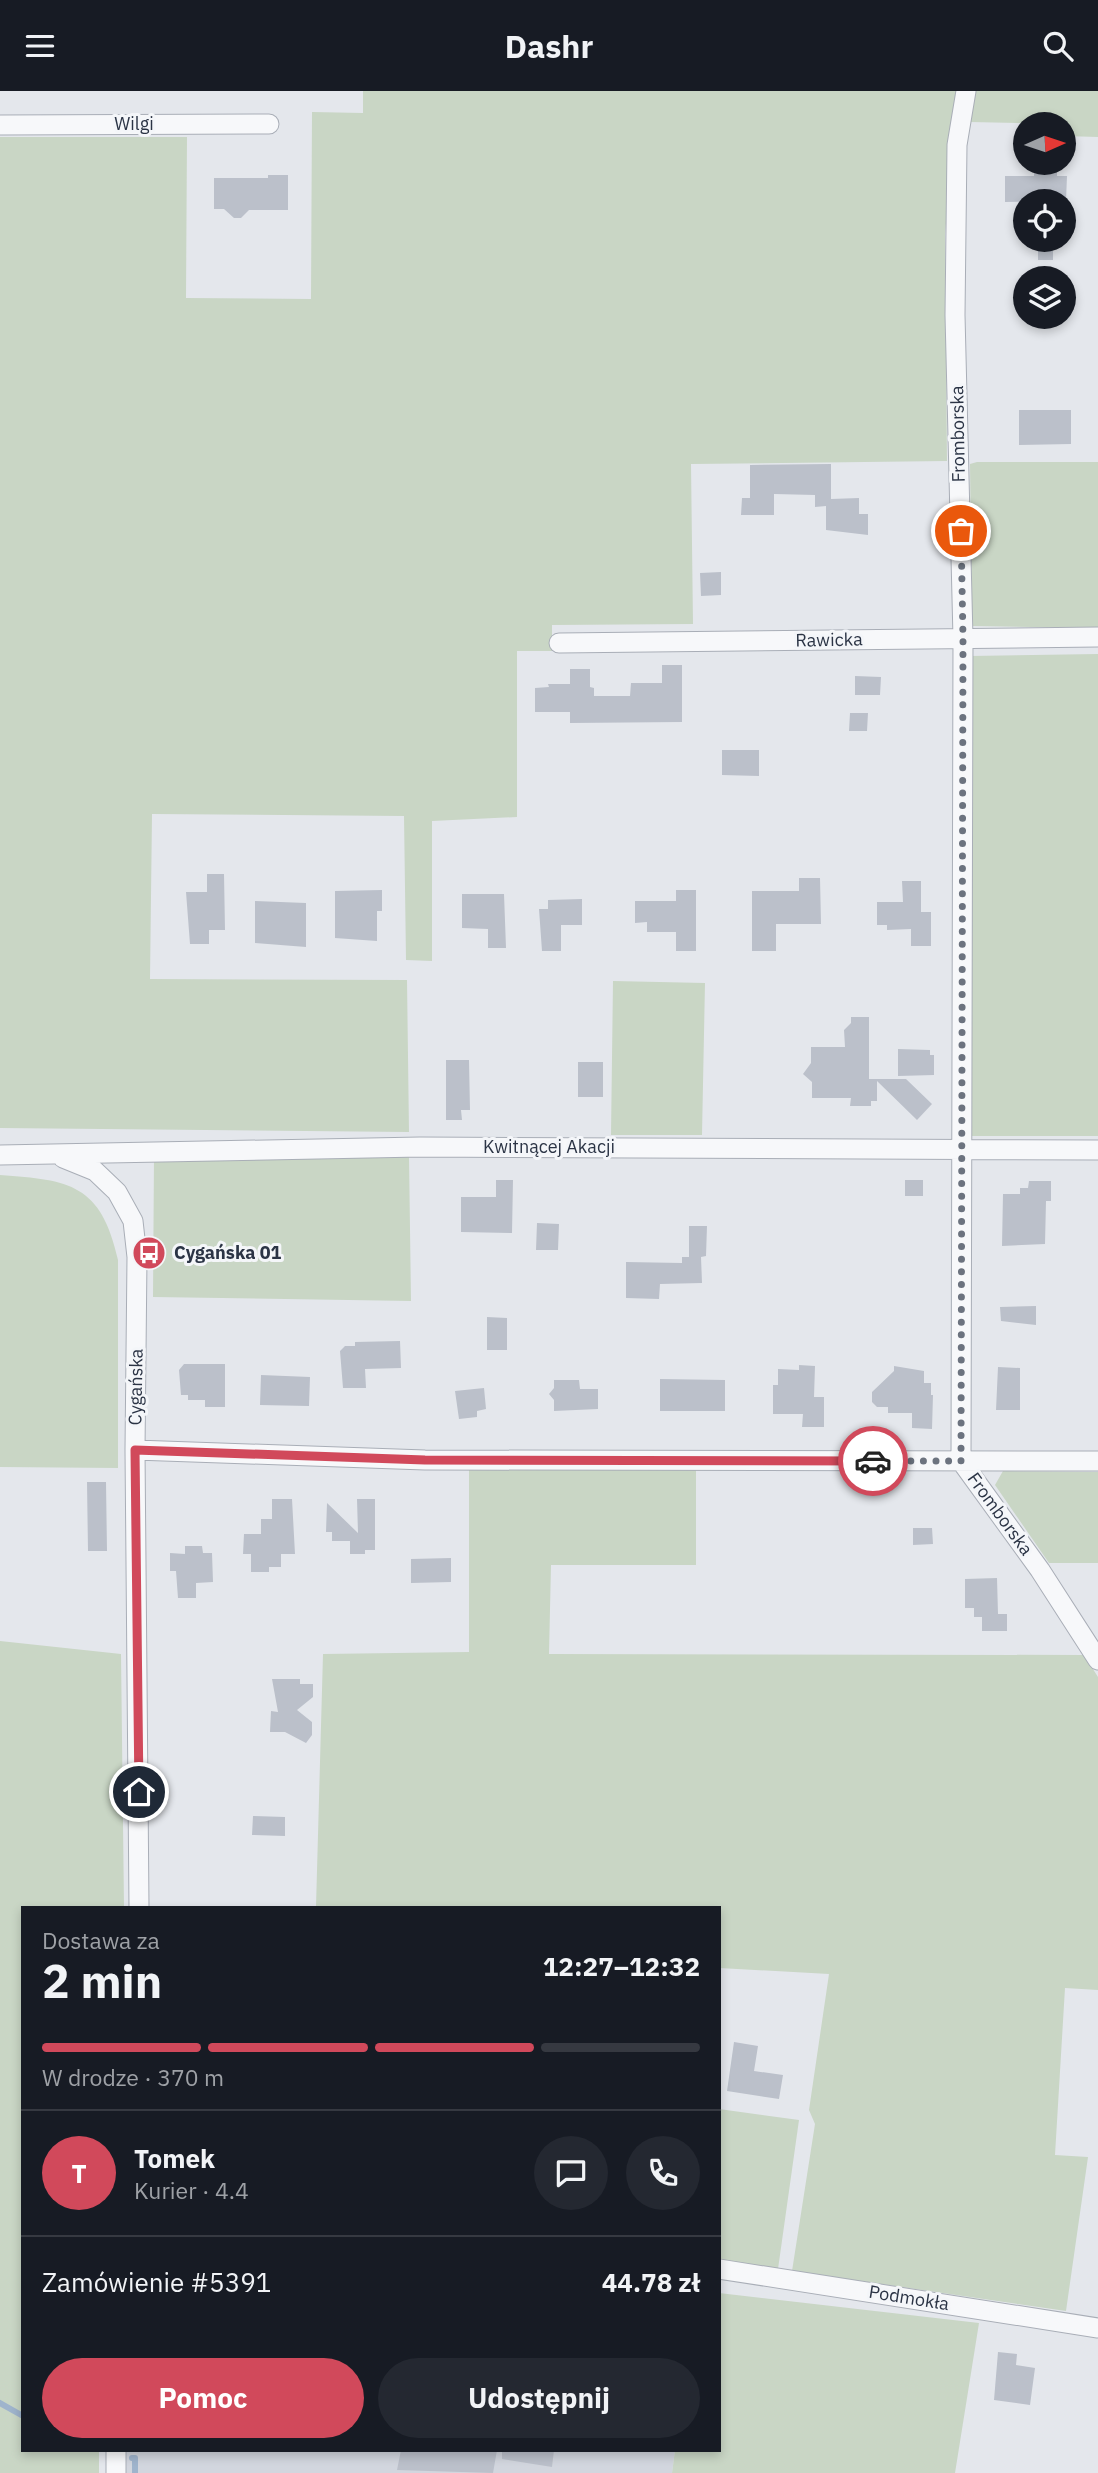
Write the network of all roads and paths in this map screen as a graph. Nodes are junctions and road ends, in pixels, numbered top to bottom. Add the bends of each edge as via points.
1 (966, 91) edge
2 (269, 124) dead end
3 (0, 125) edge
4 (1098, 637) edge
5 (963, 638) junction
6 (559, 643) dead end
7 (962, 1149) junction
8 (1098, 1150) edge
9 (0, 1155) edge
10 (59, 1156) junction
11 (135, 1450) junction
12 (961, 1461) junction
13 (1098, 1461) edge
14 (1098, 1660) edge
15 (139, 1906) edge
16 (721, 2269) edge
17 (1098, 2327) edge
18 (116, 2452) edge
19 (116, 2473) edge

1 - 5 street, Fromborska via 957,145 955,315
2 - 3 street, Wilgi
4 - 5 street, Rawicka
5 - 6 street, Rawicka
5 - 7 street, Fromborska
7 - 8 street, Kwitnącej Akacji
7 - 10 street, Kwitnącej Akacji via 420,1147
7 - 12 street, Fromborska
9 - 10 street, Kwitnącej Akacji
10 - 11 street, Cygańska via 95,1171 117,1192 133,1221 137,1257
11 - 12 street via 425,1460
11 - 15 street, Cygańska
12 - 13 street
12 - 14 street, Fromborska
16 - 17 street, Podmokła
18 - 19 street

